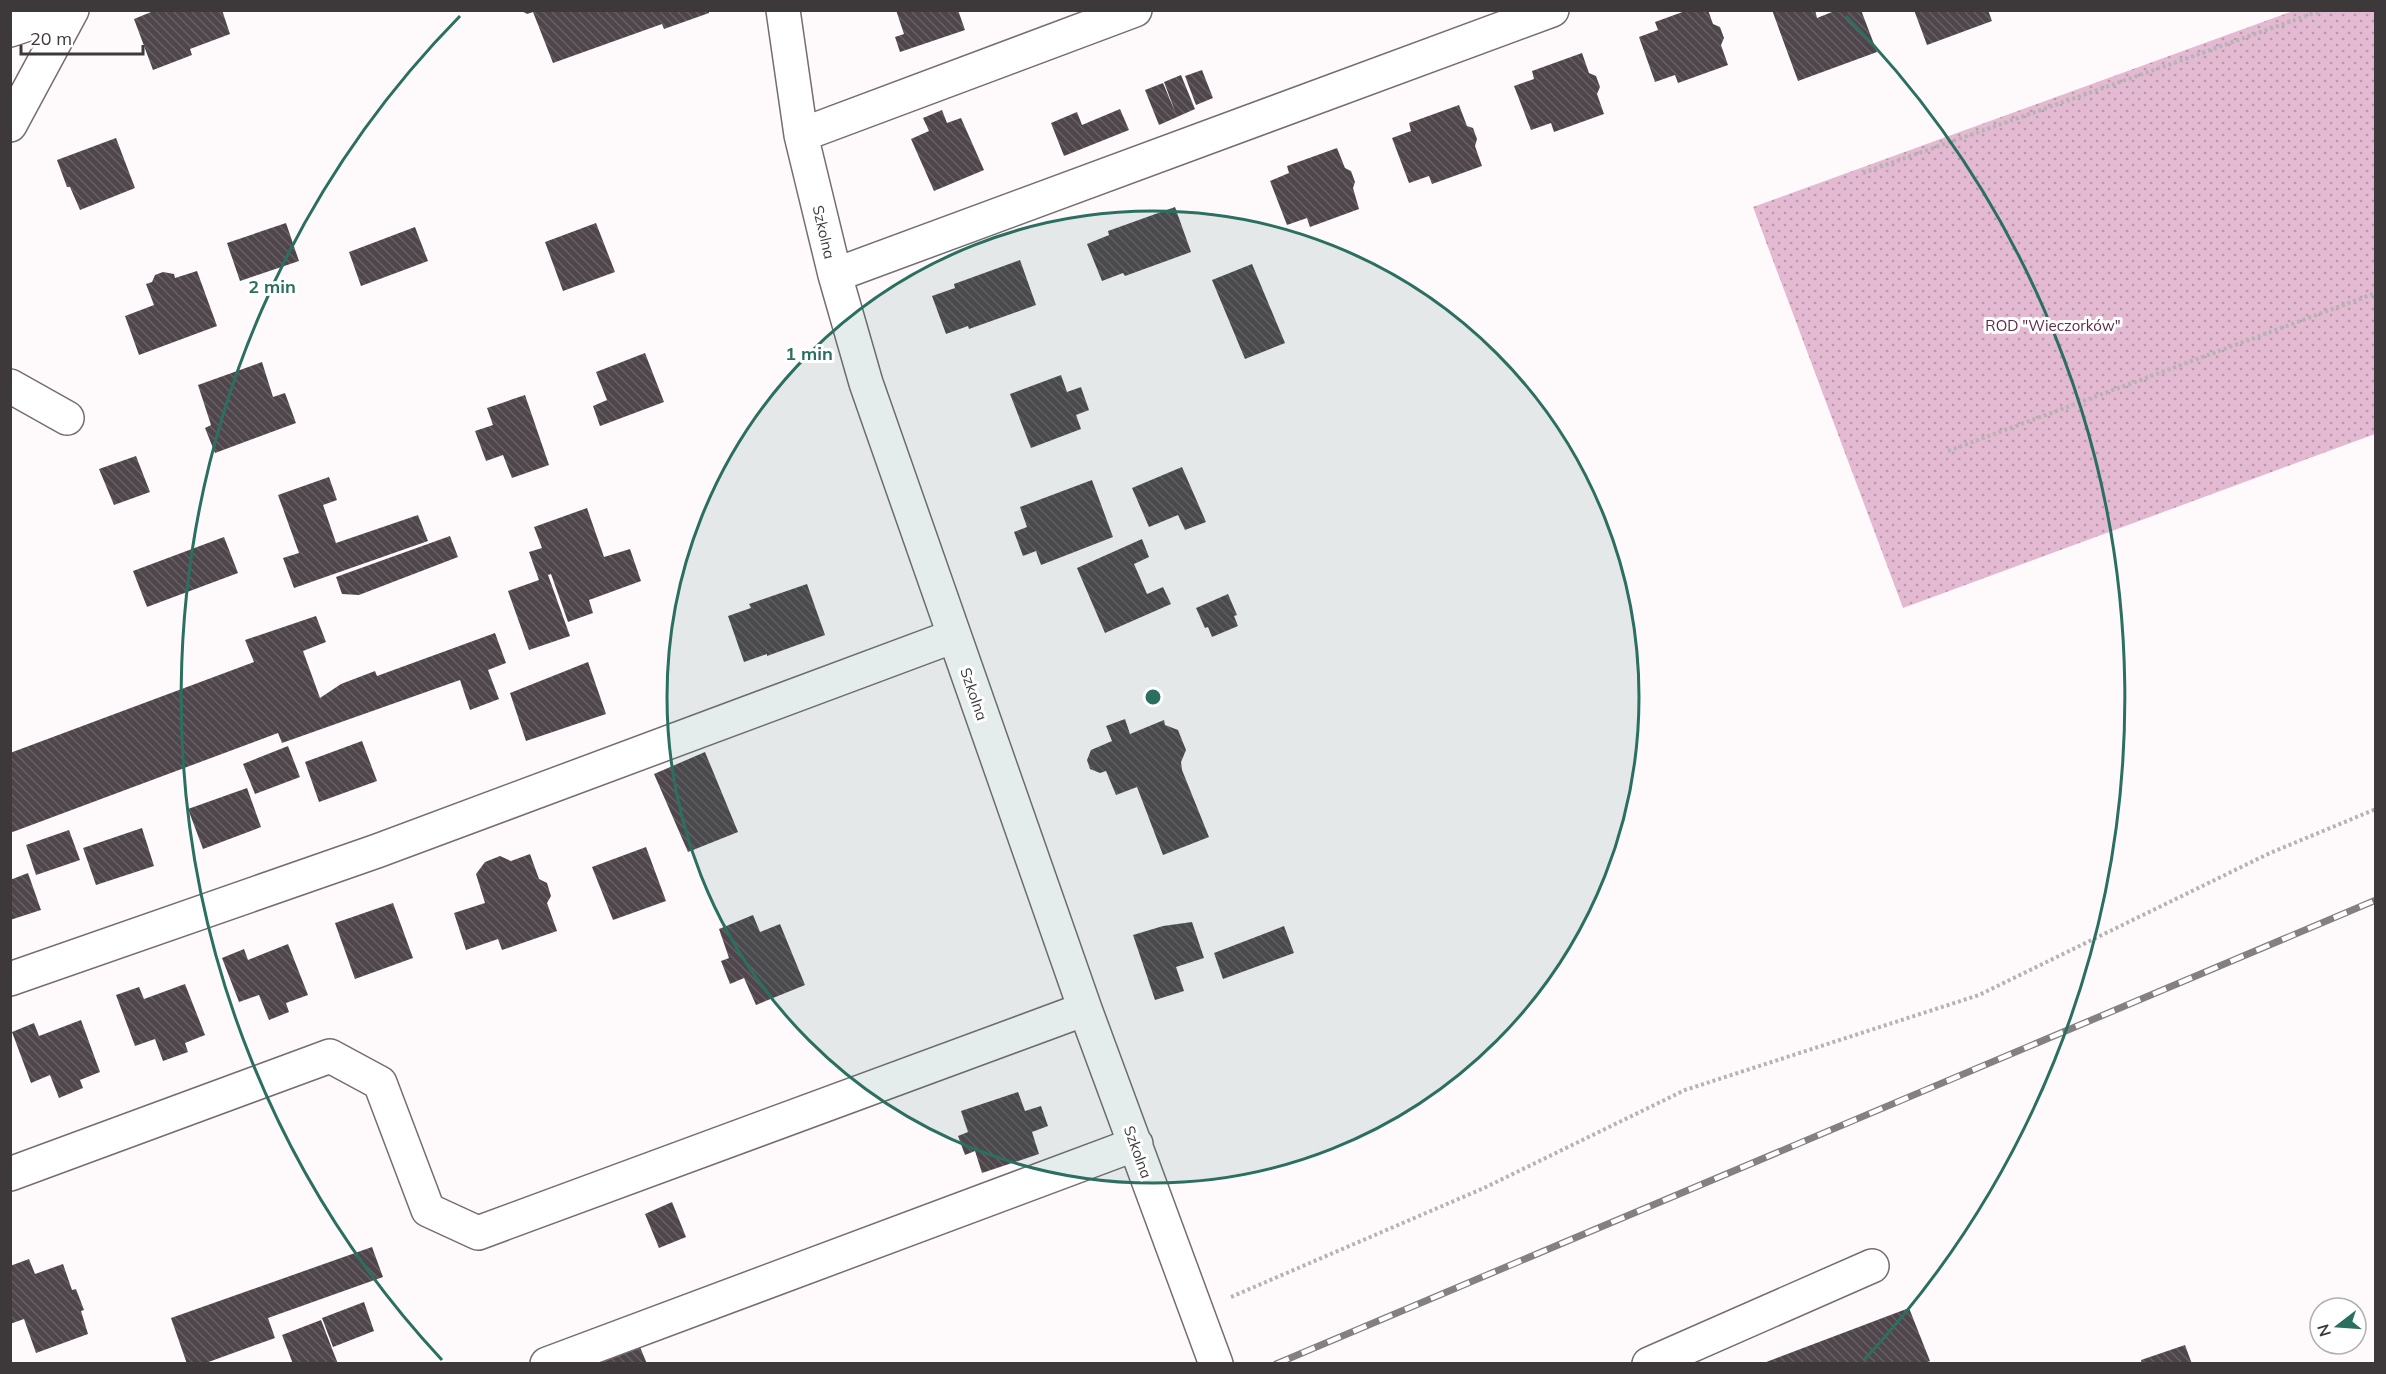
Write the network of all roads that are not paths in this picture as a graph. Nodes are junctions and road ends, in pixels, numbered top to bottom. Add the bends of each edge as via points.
1 (71, 10) edge
2 (783, 10) edge
3 (1135, 10) edge
4 (1552, 10) edge
5 (10, 30) edge
6 (10, 125) edge
7 (801, 135) junction
8 (835, 275) junction
9 (10, 386) edge
10 (67, 418) dead end
11 (954, 636) junction
12 (10, 979) edge
13 (1085, 1009) junction
14 (1136, 1144) junction
15 (10, 1174) edge
16 (1872, 1266) dead end
17 (547, 1364) edge
18 (1216, 1364) edge
19 (1649, 1364) edge

1 - 5 street
1 - 6 street
2 - 7 street, Szkolna
3 - 7 street
4 - 8 street
7 - 8 street, Szkolna
8 - 11 street, Szkolna via 866,383
9 - 10 street
11 - 12 street via 377,851
11 - 13 street, Szkolna
13 - 14 street, Szkolna
13 - 15 street via 478,1233 428,1210 380,1083 330,1056
14 - 17 street
14 - 18 street, Szkolna
16 - 19 street

